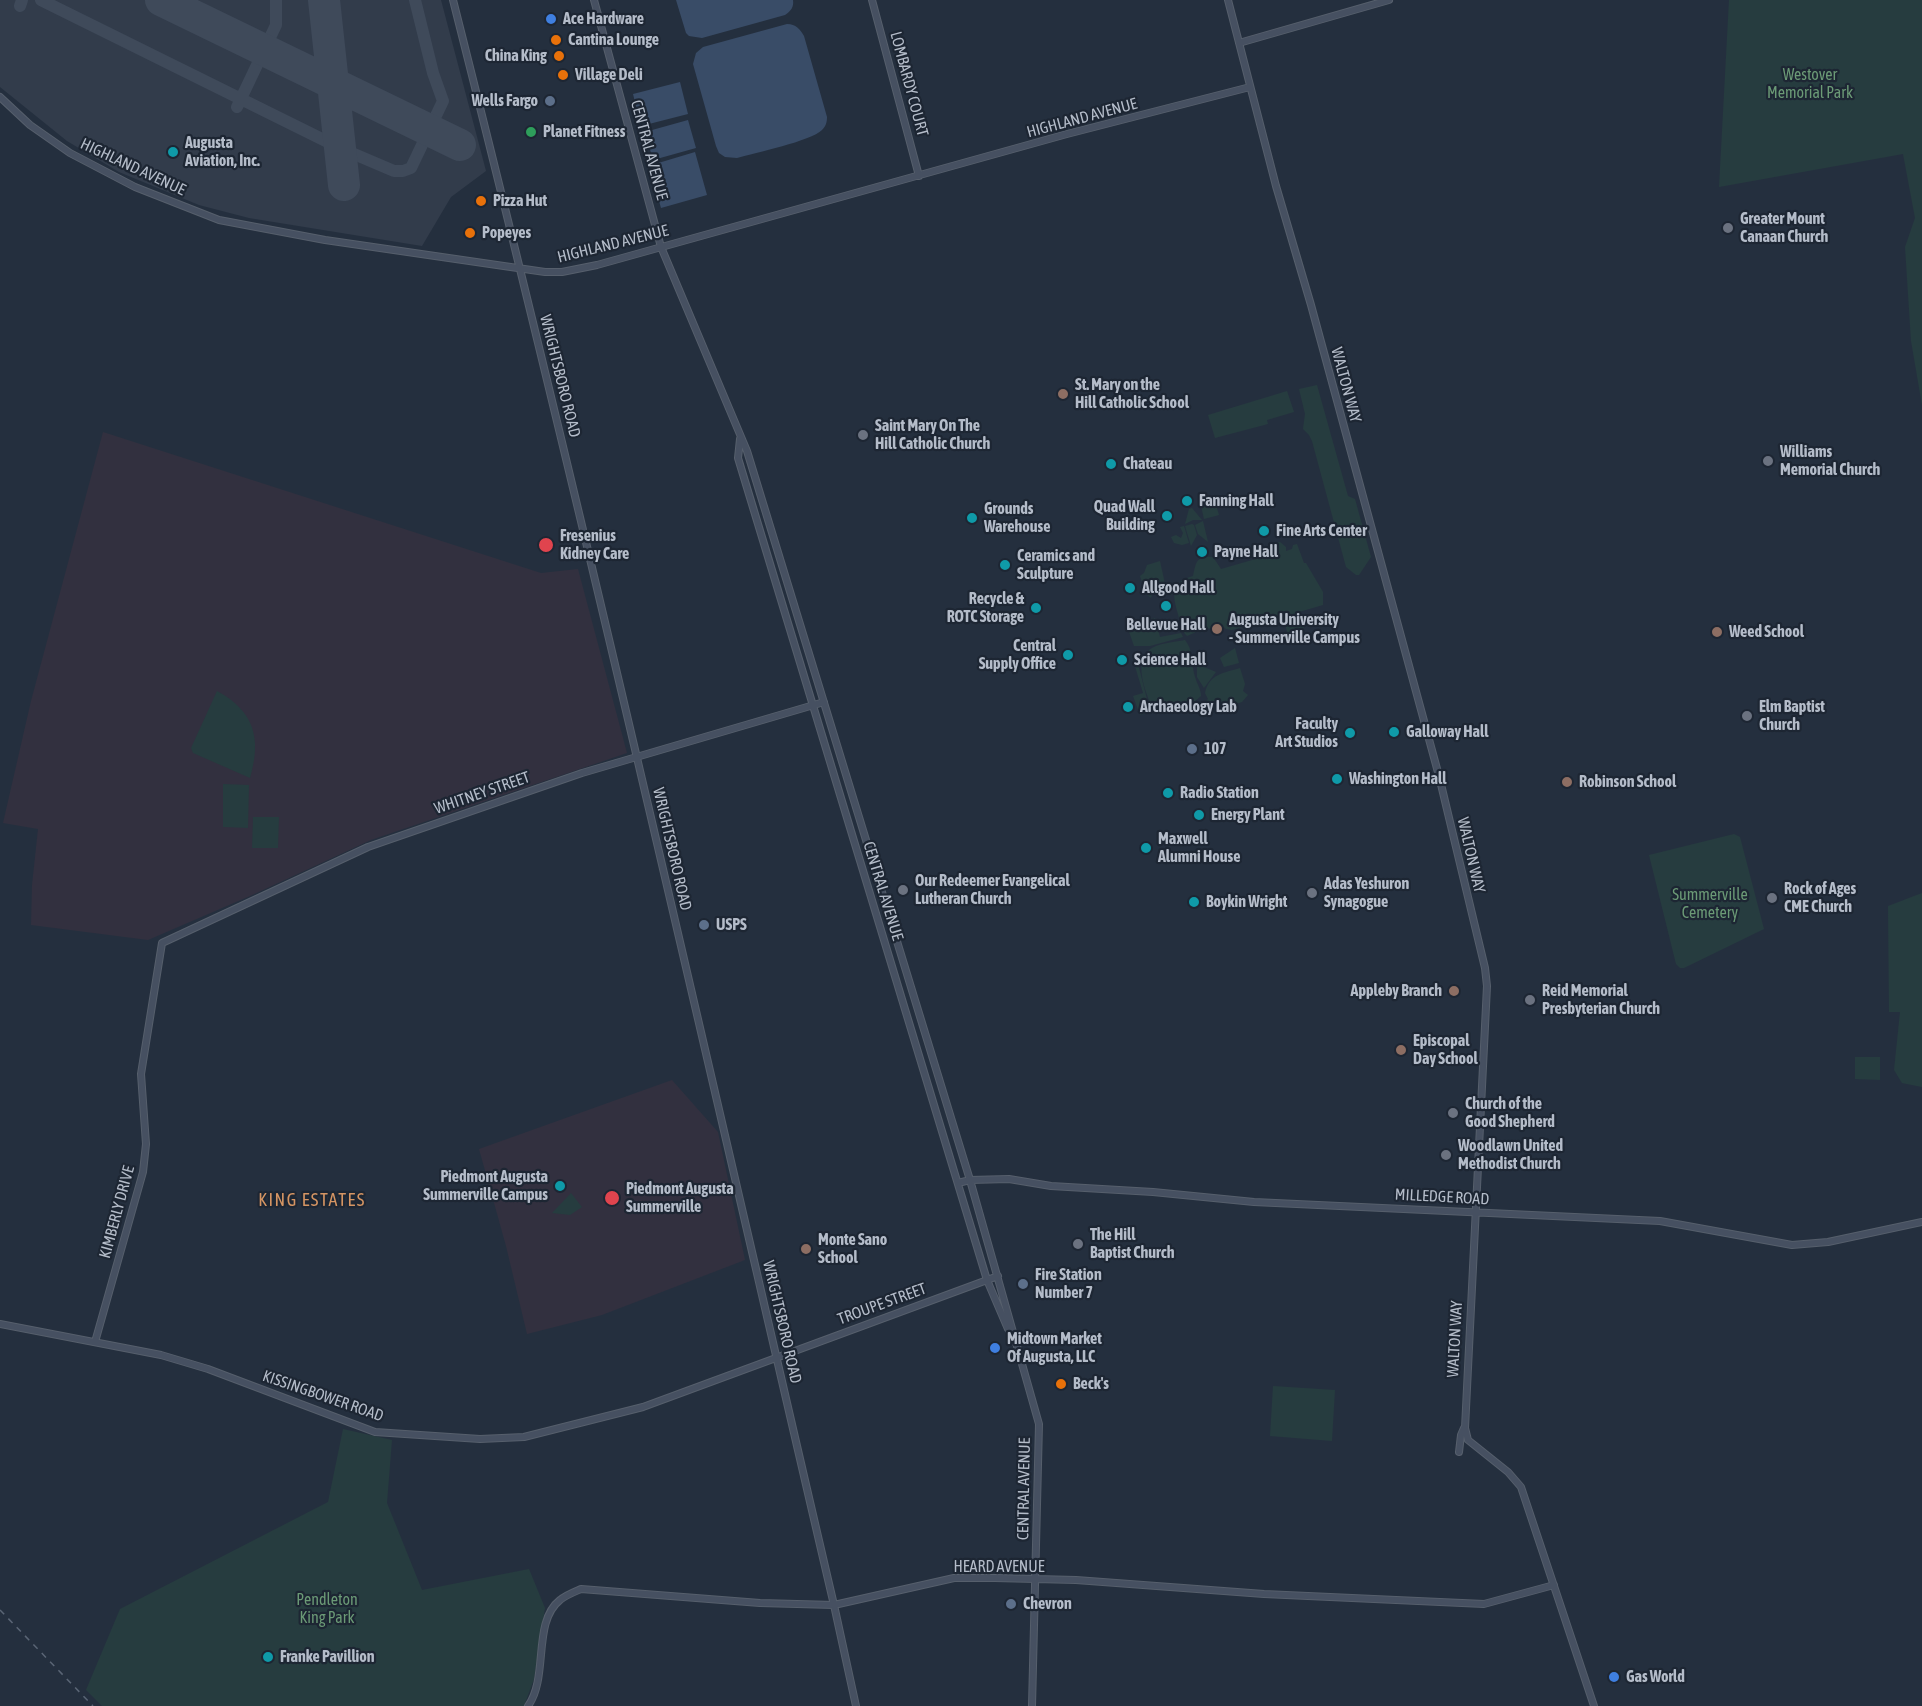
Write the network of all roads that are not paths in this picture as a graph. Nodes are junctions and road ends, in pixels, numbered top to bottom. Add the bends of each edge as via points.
1 (453, 0) edge
2 (594, 0) edge
3 (872, 0) edge
4 (1228, 0) edge
5 (1389, 0) edge
6 (1239, 43) junction
7 (1250, 87) junction
8 (0, 98) edge
9 (919, 176) junction
10 (661, 247) junction
11 (520, 270) junction
12 (740, 438) junction
13 (824, 702) junction
14 (812, 706) junction
15 (637, 756) junction
16 (162, 943) joint
17 (970, 1180) junction
18 (958, 1183) junction
19 (1475, 1213) junction
20 (1922, 1222) edge
21 (998, 1276) junction
22 (987, 1280) junction
23 (0, 1324) edge
24 (95, 1342) junction
25 (1016, 1347) junction
26 (777, 1358) junction
27 (1465, 1428) junction
28 (1459, 1452) dead end
29 (1034, 1580) junction
30 (1554, 1585) junction
31 (834, 1605) junction
32 (528, 1706) edge
33 (856, 1706) edge
34 (1032, 1706) edge
35 (1594, 1706) edge

1 - 11 main road, WRIGHTSBORO ROAD
2 - 10 main road, CENTRAL AVENUE
3 - 9 main road, LOMBARDY COURT
4 - 6 main road, WALTON WAY
5 - 6 main road
6 - 7 main road, WALTON WAY
7 - 9 main road, HIGHLAND AVENUE
7 - 19 main road, WALTON WAY via 1439,776 1485,968
8 - 11 main road, HIGHLAND AVENUE via 70,153 135,187 219,220
9 - 10 main road, HIGHLAND AVENUE
10 - 11 main road, HIGHLAND AVENUE via 562,272
10 - 12 main road, CENTRAL AVENUE
11 - 15 main road, WRIGHTSBORO ROAD
12 - 13 main road, CENTRAL AVENUE
12 - 14 main road, CENTRAL AVENUE via 738,458
13 - 14 main road, WHITNEY STREET
13 - 17 main road, CENTRAL AVENUE
14 - 15 main road, WHITNEY STREET
14 - 18 main road, CENTRAL AVENUE
15 - 16 main road, WHITNEY STREET via 368,847
15 - 26 main road, WRIGHTSBORO ROAD
16 - 24 main road, KIMBERLY DRIVE via 141,1074 146,1144 143,1172
17 - 18 main road, MILLEDGE ROAD
17 - 19 main road, MILLEDGE ROAD via 1009,1179 1051,1186 1254,1202
17 - 21 main road, CENTRAL AVENUE
18 - 22 main road, CENTRAL AVENUE
19 - 20 main road, MILLEDGE ROAD via 1660,1221 1792,1245 1821,1243
19 - 27 main road, WALTON WAY
21 - 22 main road, TROUPE STREET
21 - 25 main road, CENTRAL AVENUE
22 - 25 main road, CENTRAL AVENUE
22 - 26 main road, TROUPE STREET
23 - 24 main road, KISSINGBOWER ROAD
24 - 26 main road, KISSINGBOWER ROAD via 208,1368 375,1432 480,1439 545,1433 643,1407
25 - 29 main road, CENTRAL AVENUE via 1039,1424
26 - 31 main road, WRIGHTSBORO ROAD
27 - 28 main road, WALTON WAY
27 - 30 main road via 1468,1440 1521,1486
29 - 30 main road, HEARD AVENUE via 1484,1604
29 - 31 main road, HEARD AVENUE via 954,1578
29 - 34 main road, CENTRAL AVENUE
30 - 35 main road
31 - 32 main road, HEARD AVENUE via 581,1589 558,1600 547,1617 538,1683
31 - 33 main road, WRIGHTSBORO ROAD

